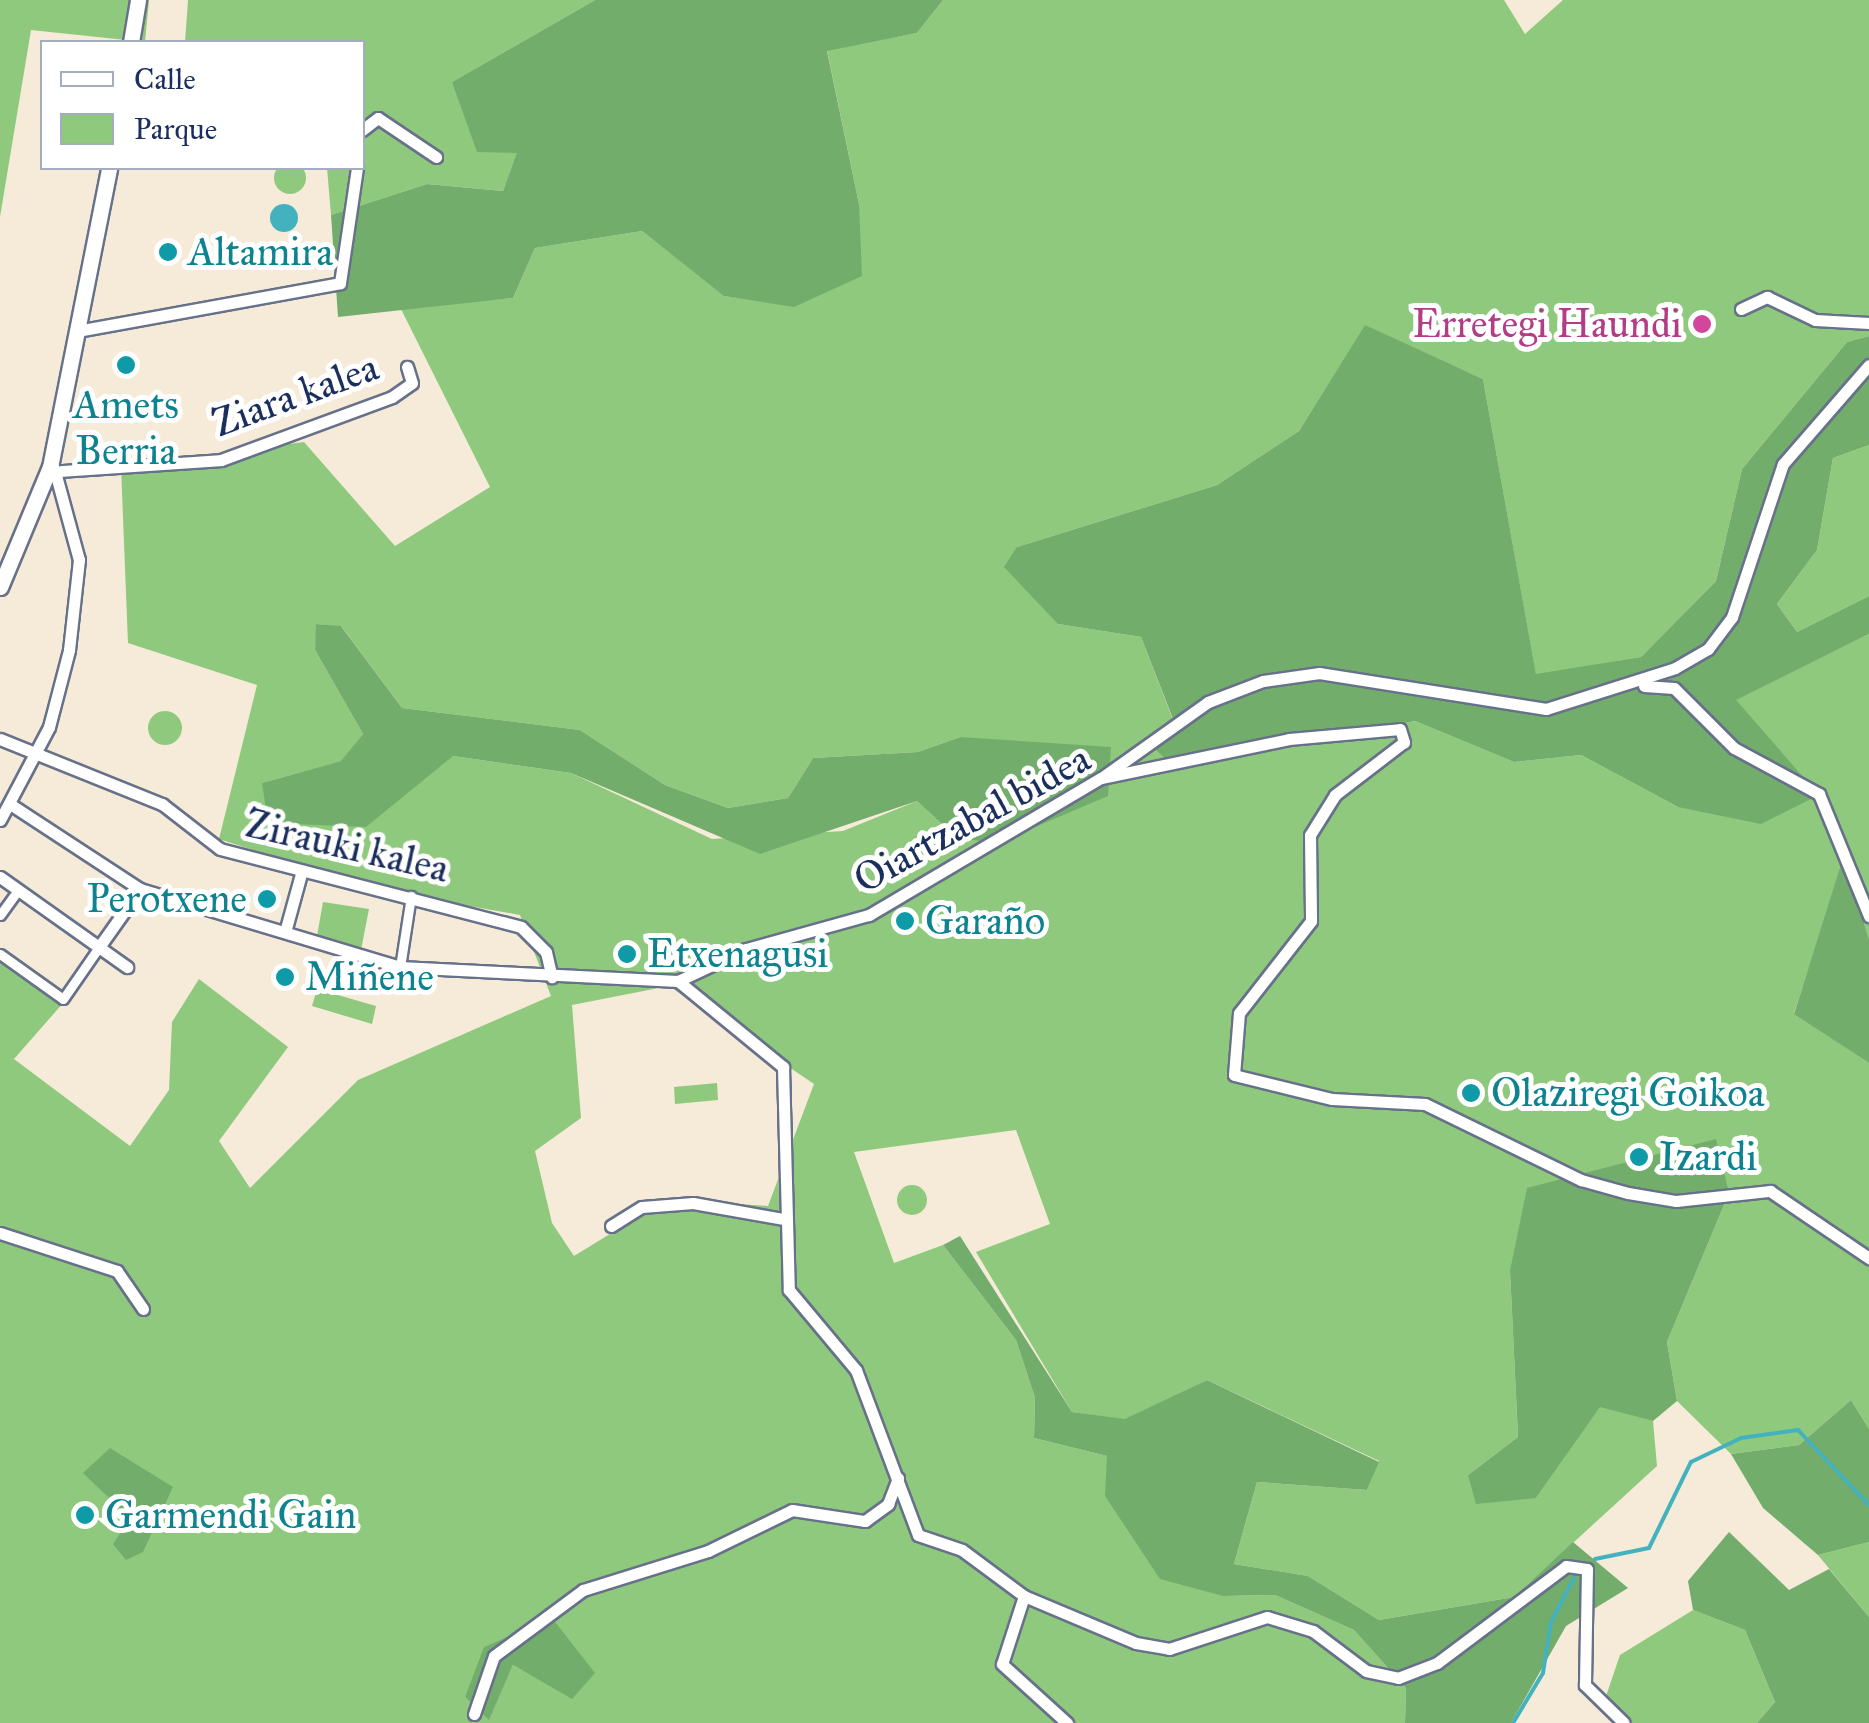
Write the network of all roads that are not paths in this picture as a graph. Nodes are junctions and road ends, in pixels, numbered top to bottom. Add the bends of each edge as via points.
1 (138, 0) edge
2 (132, 40) edge
3 (365, 128) edge
4 (436, 157) dead end
5 (109, 170) edge
6 (357, 170) edge
7 (1741, 310) dead end
8 (1869, 323) edge
9 (77, 331) junction
10 (1869, 366) edge
11 (408, 367) dead end
12 (56, 469) junction
13 (0, 588) edge
14 (1624, 688) junction
15 (0, 739) edge
16 (36, 754) junction
17 (1100, 778) junction
18 (10, 804) junction
19 (0, 820) edge
20 (301, 874) junction
21 (0, 877) edge
22 (140, 889) junction
23 (18, 890) junction
24 (412, 895) junction
25 (0, 915) edge
26 (1869, 916) edge
27 (285, 932) junction
28 (99, 947) junction
29 (0, 954) edge
30 (127, 966) dead end
31 (400, 968) junction
32 (552, 978) junction
33 (678, 981) junction
34 (782, 1219) junction
35 (611, 1226) dead end
36 (0, 1233) edge
37 (1869, 1258) edge
38 (142, 1310) dead end
39 (899, 1475) junction
40 (1024, 1596) junction
41 (474, 1714) dead end
42 (1067, 1723) edge
43 (1624, 1723) edge

1 - 2 street
3 - 4 street via 378,118
5 - 9 street
6 - 9 street via 340,284
7 - 8 street via 1767,296 1815,320
9 - 12 street
10 - 14 street via 1783,464 1749,580 1708,649
11 - 12 street, Ziara kalea via 412,382 392,397 221,460
12 - 13 street
12 - 16 street via 78,560 75,605 64,678
14 - 17 street via 1546,710 1319,673 1263,681 1208,702
14 - 26 street via 1674,688 1734,748 1820,794
15 - 16 street, Zirauki kalea
16 - 18 street
16 - 20 street, Zirauki kalea via 162,804 220,849
17 - 33 street, Oiartzabal bidea via 869,914 746,949
17 - 37 street, Oiartzabal bidea via 1288,739 1404,731 1404,742 1335,795 1310,835 1311,921 1239,1013 1234,1076 1332,1099 1425,1104 1581,1180 1628,1193 1676,1201 1770,1191
18 - 19 street
18 - 22 street
20 - 24 street, Zirauki kalea
20 - 27 street
21 - 23 street
22 - 27 street
22 - 28 street
23 - 25 street
23 - 28 street
24 - 31 street
24 - 32 street, Zirauki kalea via 522,927 546,952
27 - 31 street
28 - 29 street via 63,999
28 - 30 street
31 - 32 street
32 - 33 street
33 - 34 street via 782,1067
34 - 35 street via 694,1203 642,1207
34 - 39 street via 789,1290 856,1370
36 - 38 street via 116,1270
39 - 40 street via 918,1535 962,1550
39 - 41 street via 888,1504 865,1521 792,1510 708,1551 583,1590 494,1656
40 - 42 street via 1002,1664
40 - 43 street via 1169,1649 1267,1617 1290,1622 1366,1672 1398,1678 1436,1663 1566,1566 1586,1569 1585,1685

